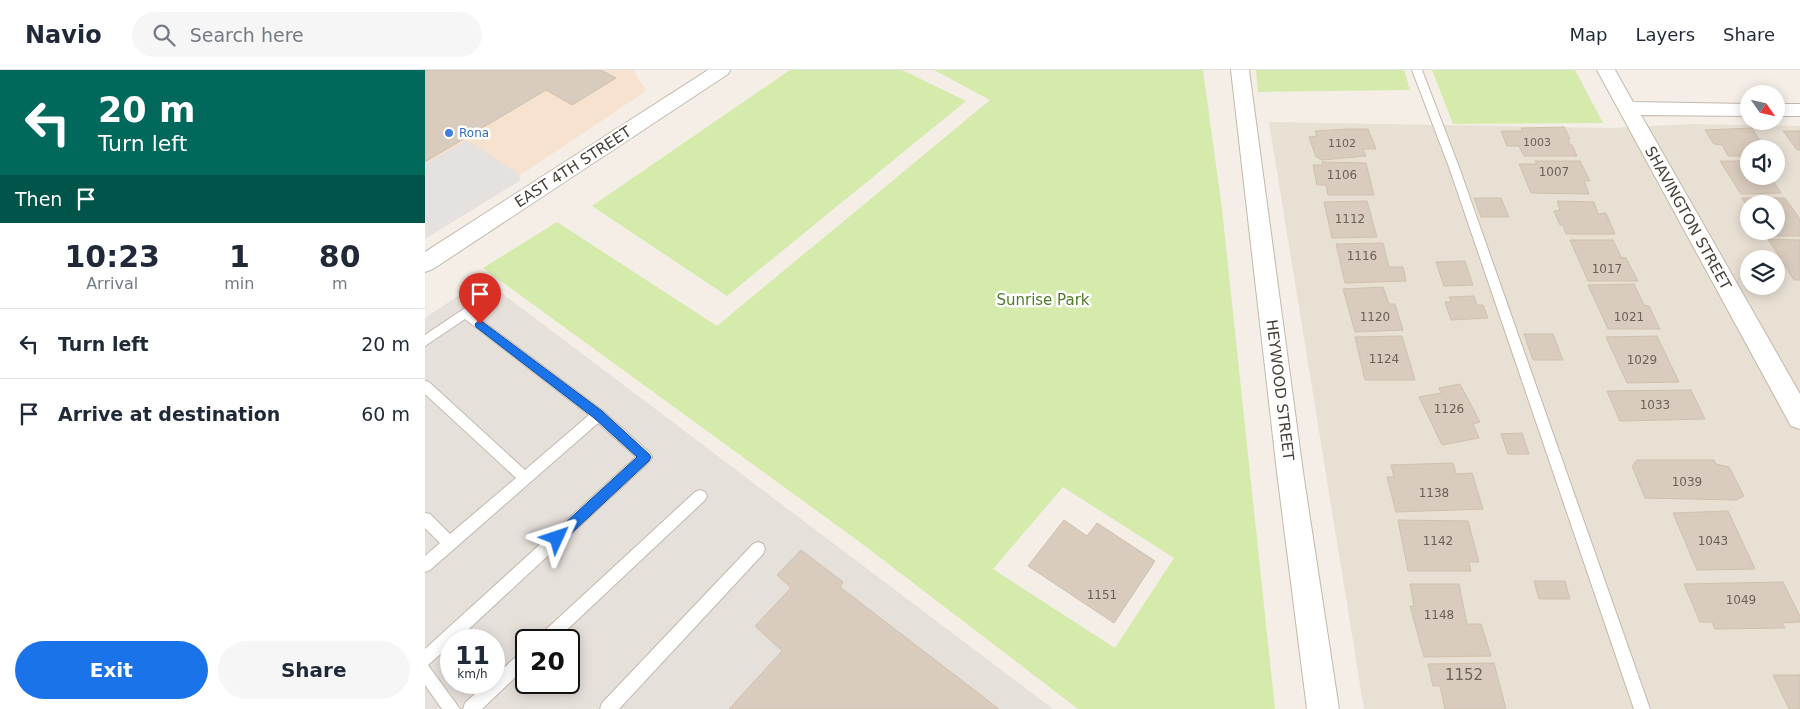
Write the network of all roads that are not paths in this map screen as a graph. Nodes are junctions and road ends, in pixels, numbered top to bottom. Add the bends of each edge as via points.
1 (721, 70) edge
2 (1239, 70) edge
3 (1417, 70) edge
4 (1606, 70) edge
5 (1627, 108) junction
6 (1740, 110) edge
7 (1785, 110) edge
8 (1800, 110) edge
9 (425, 263) edge
10 (425, 341) edge
11 (425, 386) edge
12 (598, 415) junction
13 (1800, 418) edge
14 (525, 478) junction
15 (700, 496) dead end
16 (425, 519) edge
17 (450, 543) junction
18 (758, 549) dead end
19 (425, 565) edge
20 (557, 629) edge
21 (425, 659) edge
22 (515, 667) edge
23 (425, 672) edge
24 (452, 709) edge
25 (471, 709) edge
26 (608, 709) edge
27 (1323, 709) edge
28 (1642, 709) edge

1 - 9 street, EAST 4TH STREET
2 - 27 street, HEYWOOD STREET
3 - 28 lane via 1454,167
4 - 5 street, SHAVINGTON STREET
5 - 6 street
5 - 13 street, SHAVINGTON STREET
7 - 8 street
10 - 12 lane via 465,313
11 - 14 lane
12 - 14 lane
12 - 21 lane via 645,457
14 - 17 lane
15 - 20 lane
16 - 17 lane
17 - 19 lane
18 - 26 lane
22 - 25 lane
23 - 24 lane

